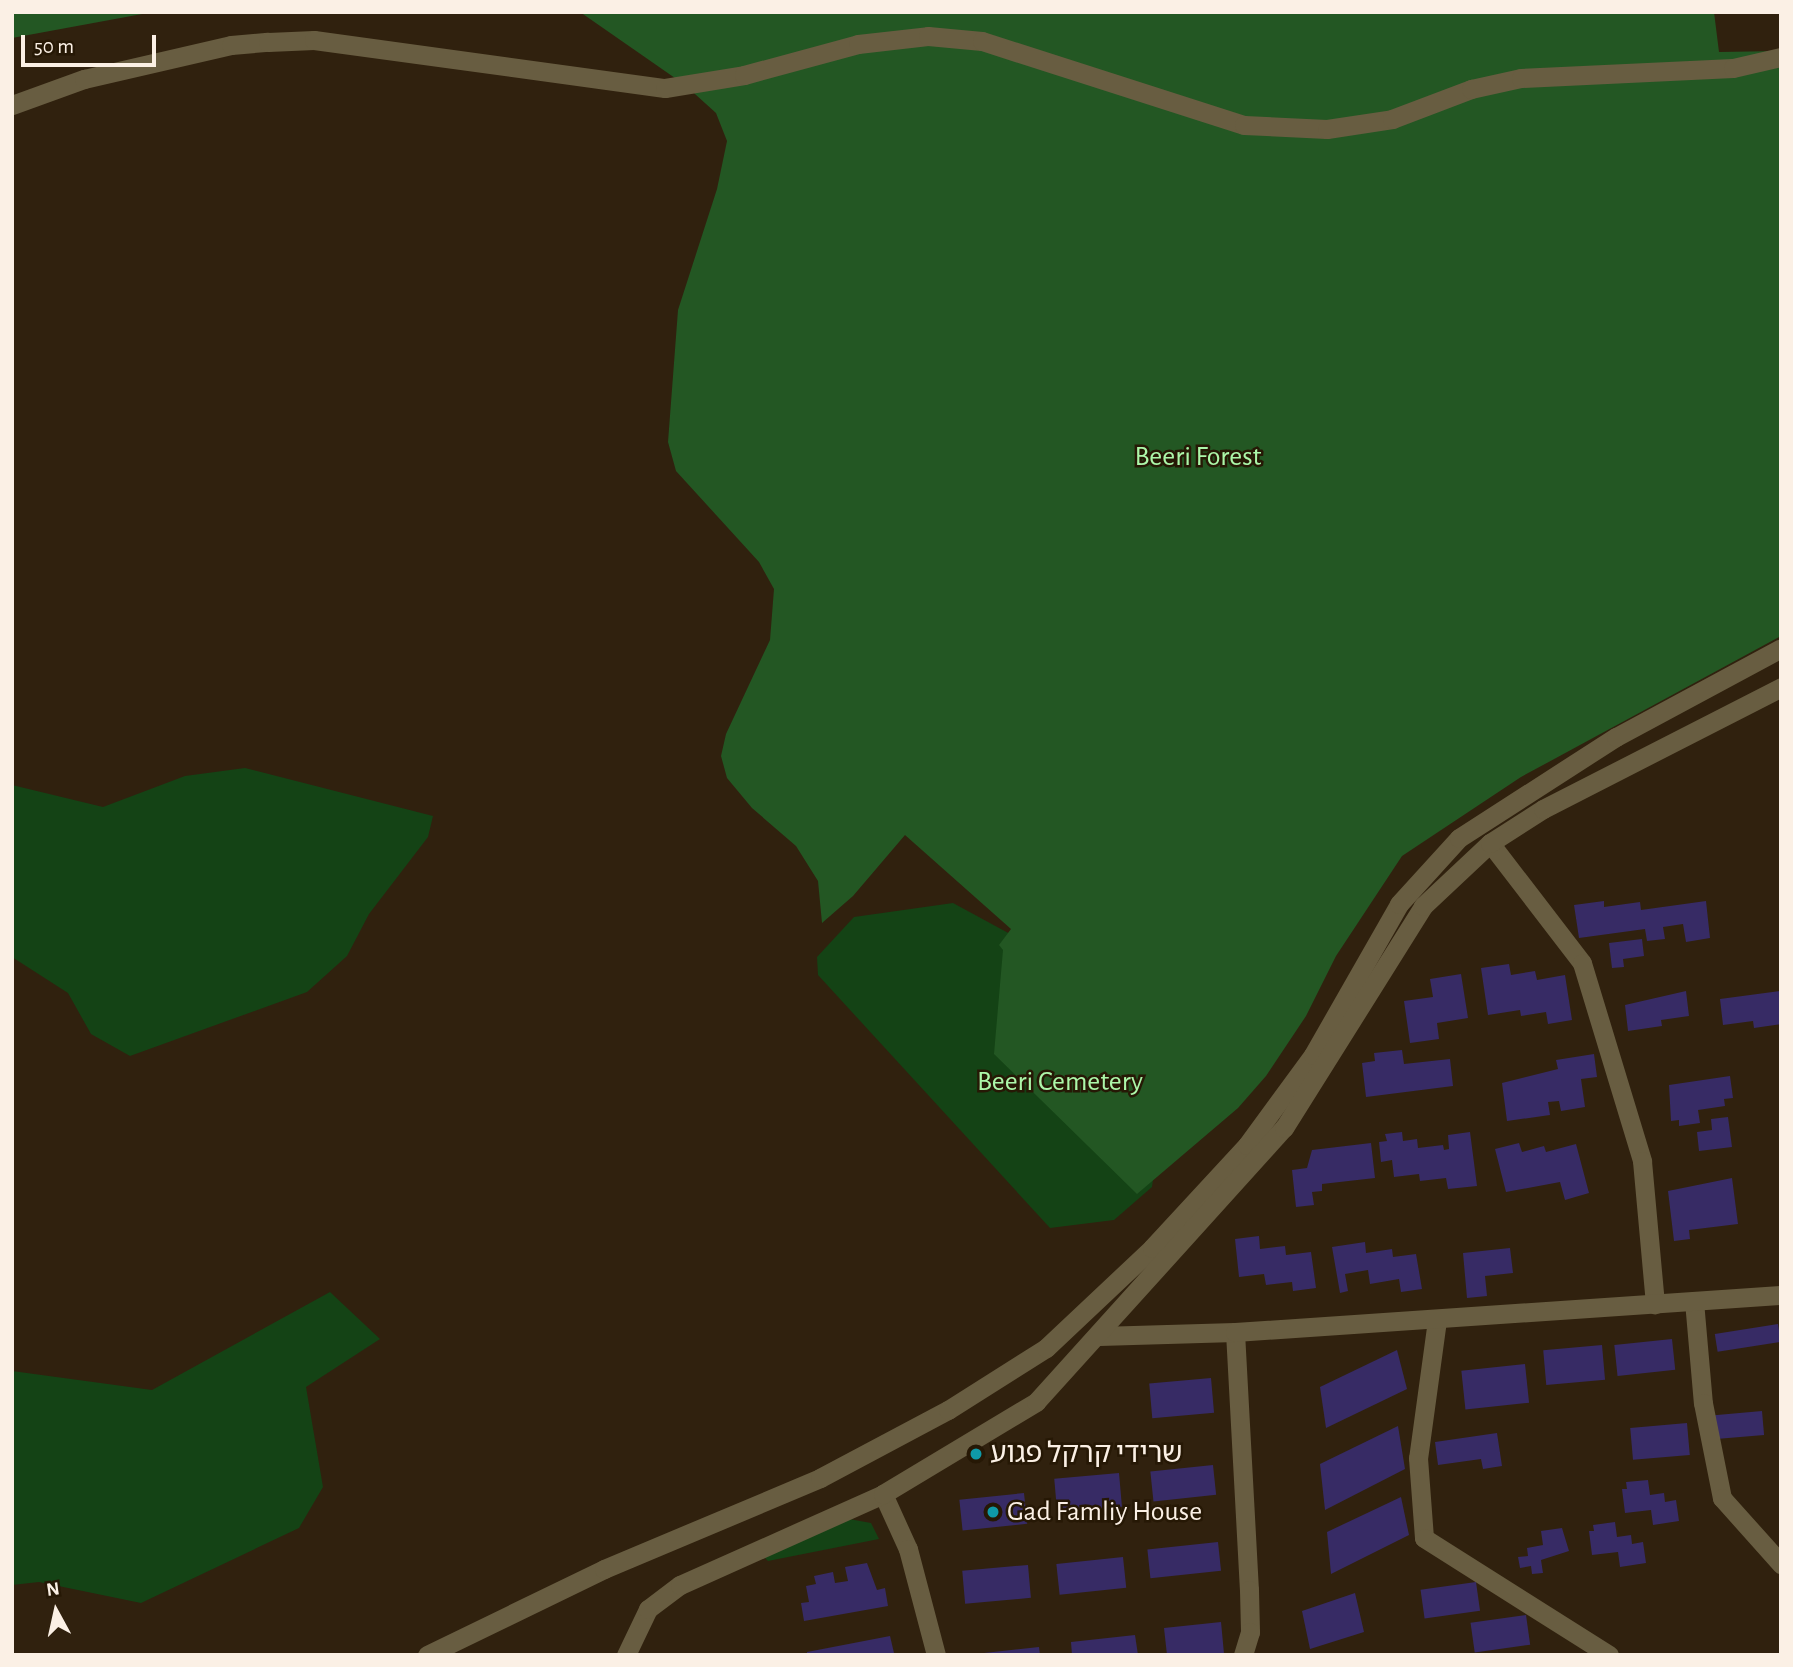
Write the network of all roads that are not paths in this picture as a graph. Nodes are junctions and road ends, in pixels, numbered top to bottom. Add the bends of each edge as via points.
1 (1781, 57) edge
2 (12, 105) edge
3 (1781, 648) edge
4 (1781, 687) edge
5 (1490, 843) junction
6 (1781, 1295) edge
7 (1694, 1301) junction
8 (1655, 1304) junction
9 (1437, 1320) junction
10 (1235, 1332) junction
11 (1099, 1336) junction
12 (883, 1494) junction
13 (1781, 1564) edge
14 (427, 1655) edge
15 (626, 1655) edge
16 (936, 1655) edge
17 (1243, 1655) edge
18 (1609, 1655) edge

1 - 2 street via 1733,68 1521,78 1471,89 1392,119 1327,129 1244,125 982,41 928,36 858,44 744,75 666,88 327,41 268,42 84,79
3 - 14 street via 1616,737 1459,838 1399,904 1313,1055 1247,1145 1152,1248 1046,1348 948,1410 820,1478 604,1569
4 - 5 street via 1583,787
5 - 8 street via 1582,963 1642,1161
5 - 11 street via 1423,906 1284,1128
6 - 7 street
7 - 8 street
7 - 13 street via 1703,1403 1722,1498
8 - 9 street
9 - 10 street
9 - 18 street via 1418,1458 1424,1538
10 - 11 street
10 - 17 street via 1250,1632
11 - 12 street via 1036,1402
12 - 15 street via 680,1585 649,1609
12 - 16 street via 908,1549

